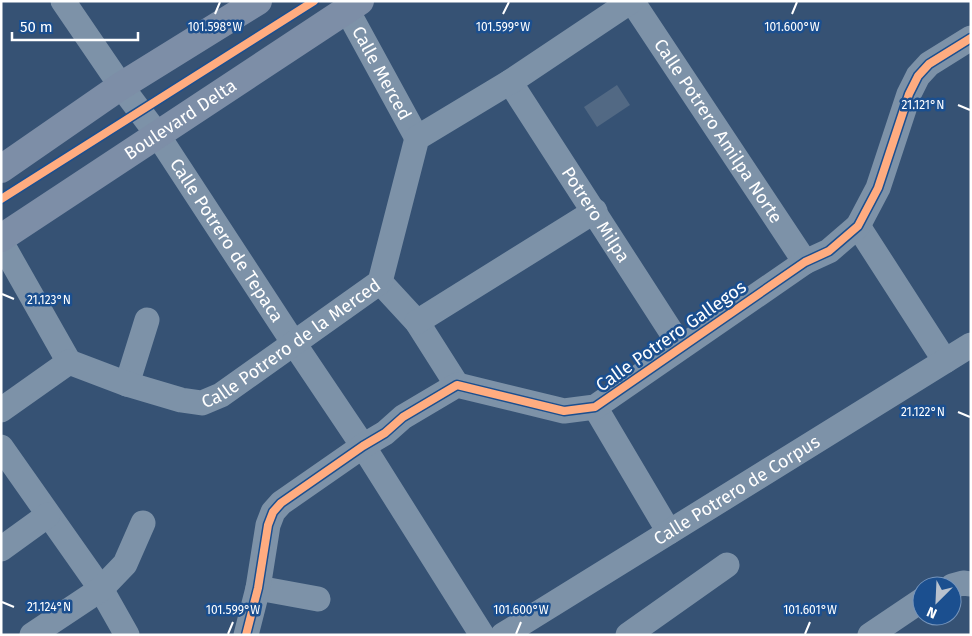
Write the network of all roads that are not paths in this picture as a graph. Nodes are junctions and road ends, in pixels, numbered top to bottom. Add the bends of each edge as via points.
1 (62, 1) edge
2 (258, 1) edge
3 (631, 1) edge
4 (354, 5) edge
5 (971, 38) edge
6 (510, 82) junction
7 (120, 86) junction
8 (157, 134) junction
9 (417, 138) junction
10 (1, 169) edge
11 (595, 211) junction
12 (858, 226) junction
13 (1, 240) edge
14 (805, 262) junction
15 (380, 282) junction
16 (147, 320) dead end
17 (417, 322) junction
18 (293, 342) junction
19 (971, 345) edge
20 (681, 348) junction
21 (945, 361) junction
22 (69, 362) junction
23 (126, 384) junction
24 (456, 385) junction
25 (595, 407) junction
26 (1, 410) edge
27 (363, 446) junction
28 (1, 448) edge
29 (48, 515) junction
30 (143, 524) dead end
31 (669, 532) junction
32 (1, 549) edge
33 (727, 565) dead end
34 (258, 588) junction
35 (100, 589) junction
36 (318, 599) dead end
37 (912, 607) edge
38 (32, 635) edge
39 (127, 635) edge
40 (246, 635) edge
41 (482, 635) edge
42 (503, 635) edge
43 (628, 635) edge
44 (870, 635) edge

1 - 7 street, Calle Potrero de Tepaca
2 - 7 main road
3 - 6 street
3 - 14 street, Calle Potrero Amilpa Norte
4 - 8 main road, Boulevard Delta
4 - 9 street, Calle Merced
5 - 12 street, Calle Potrero Gallegos via 929,64 918,76 878,188
6 - 9 street
6 - 11 street, Potrero Milpa
7 - 8 street, Calle Potrero de Tepaca
7 - 10 main road
8 - 13 main road, Boulevard Delta
8 - 18 street, Calle Potrero de Tepaca
9 - 15 street, Calle Potrero de la Merced
11 - 17 street
11 - 20 street, Potrero Milpa
12 - 14 street, Calle Potrero Gallegos via 829,251
12 - 21 street
13 - 22 street
14 - 20 street, Calle Potrero Gallegos
15 - 17 street
15 - 18 street, Calle Potrero de la Merced
16 - 23 street
17 - 24 street
18 - 23 street, Calle Potrero de la Merced via 221,395 202,403
18 - 27 street, Calle Potrero de Tepaca
19 - 21 street, Calle Potrero de Corpus
20 - 25 street, Calle Potrero Gallegos
21 - 31 street, Calle Potrero de Corpus
22 - 23 street, Calle Potrero de la Merced
22 - 26 street
24 - 25 street, Calle Potrero Gallegos via 564,412
24 - 27 street
25 - 31 street
27 - 34 street via 281,503 273,512
27 - 41 street, Calle Potrero de Tepaca
28 - 29 street
29 - 32 street
29 - 35 street
30 - 35 street via 125,564
31 - 42 street, Calle Potrero de Corpus
33 - 43 street
34 - 36 street
34 - 40 street
35 - 38 street
35 - 39 street
37 - 44 street

